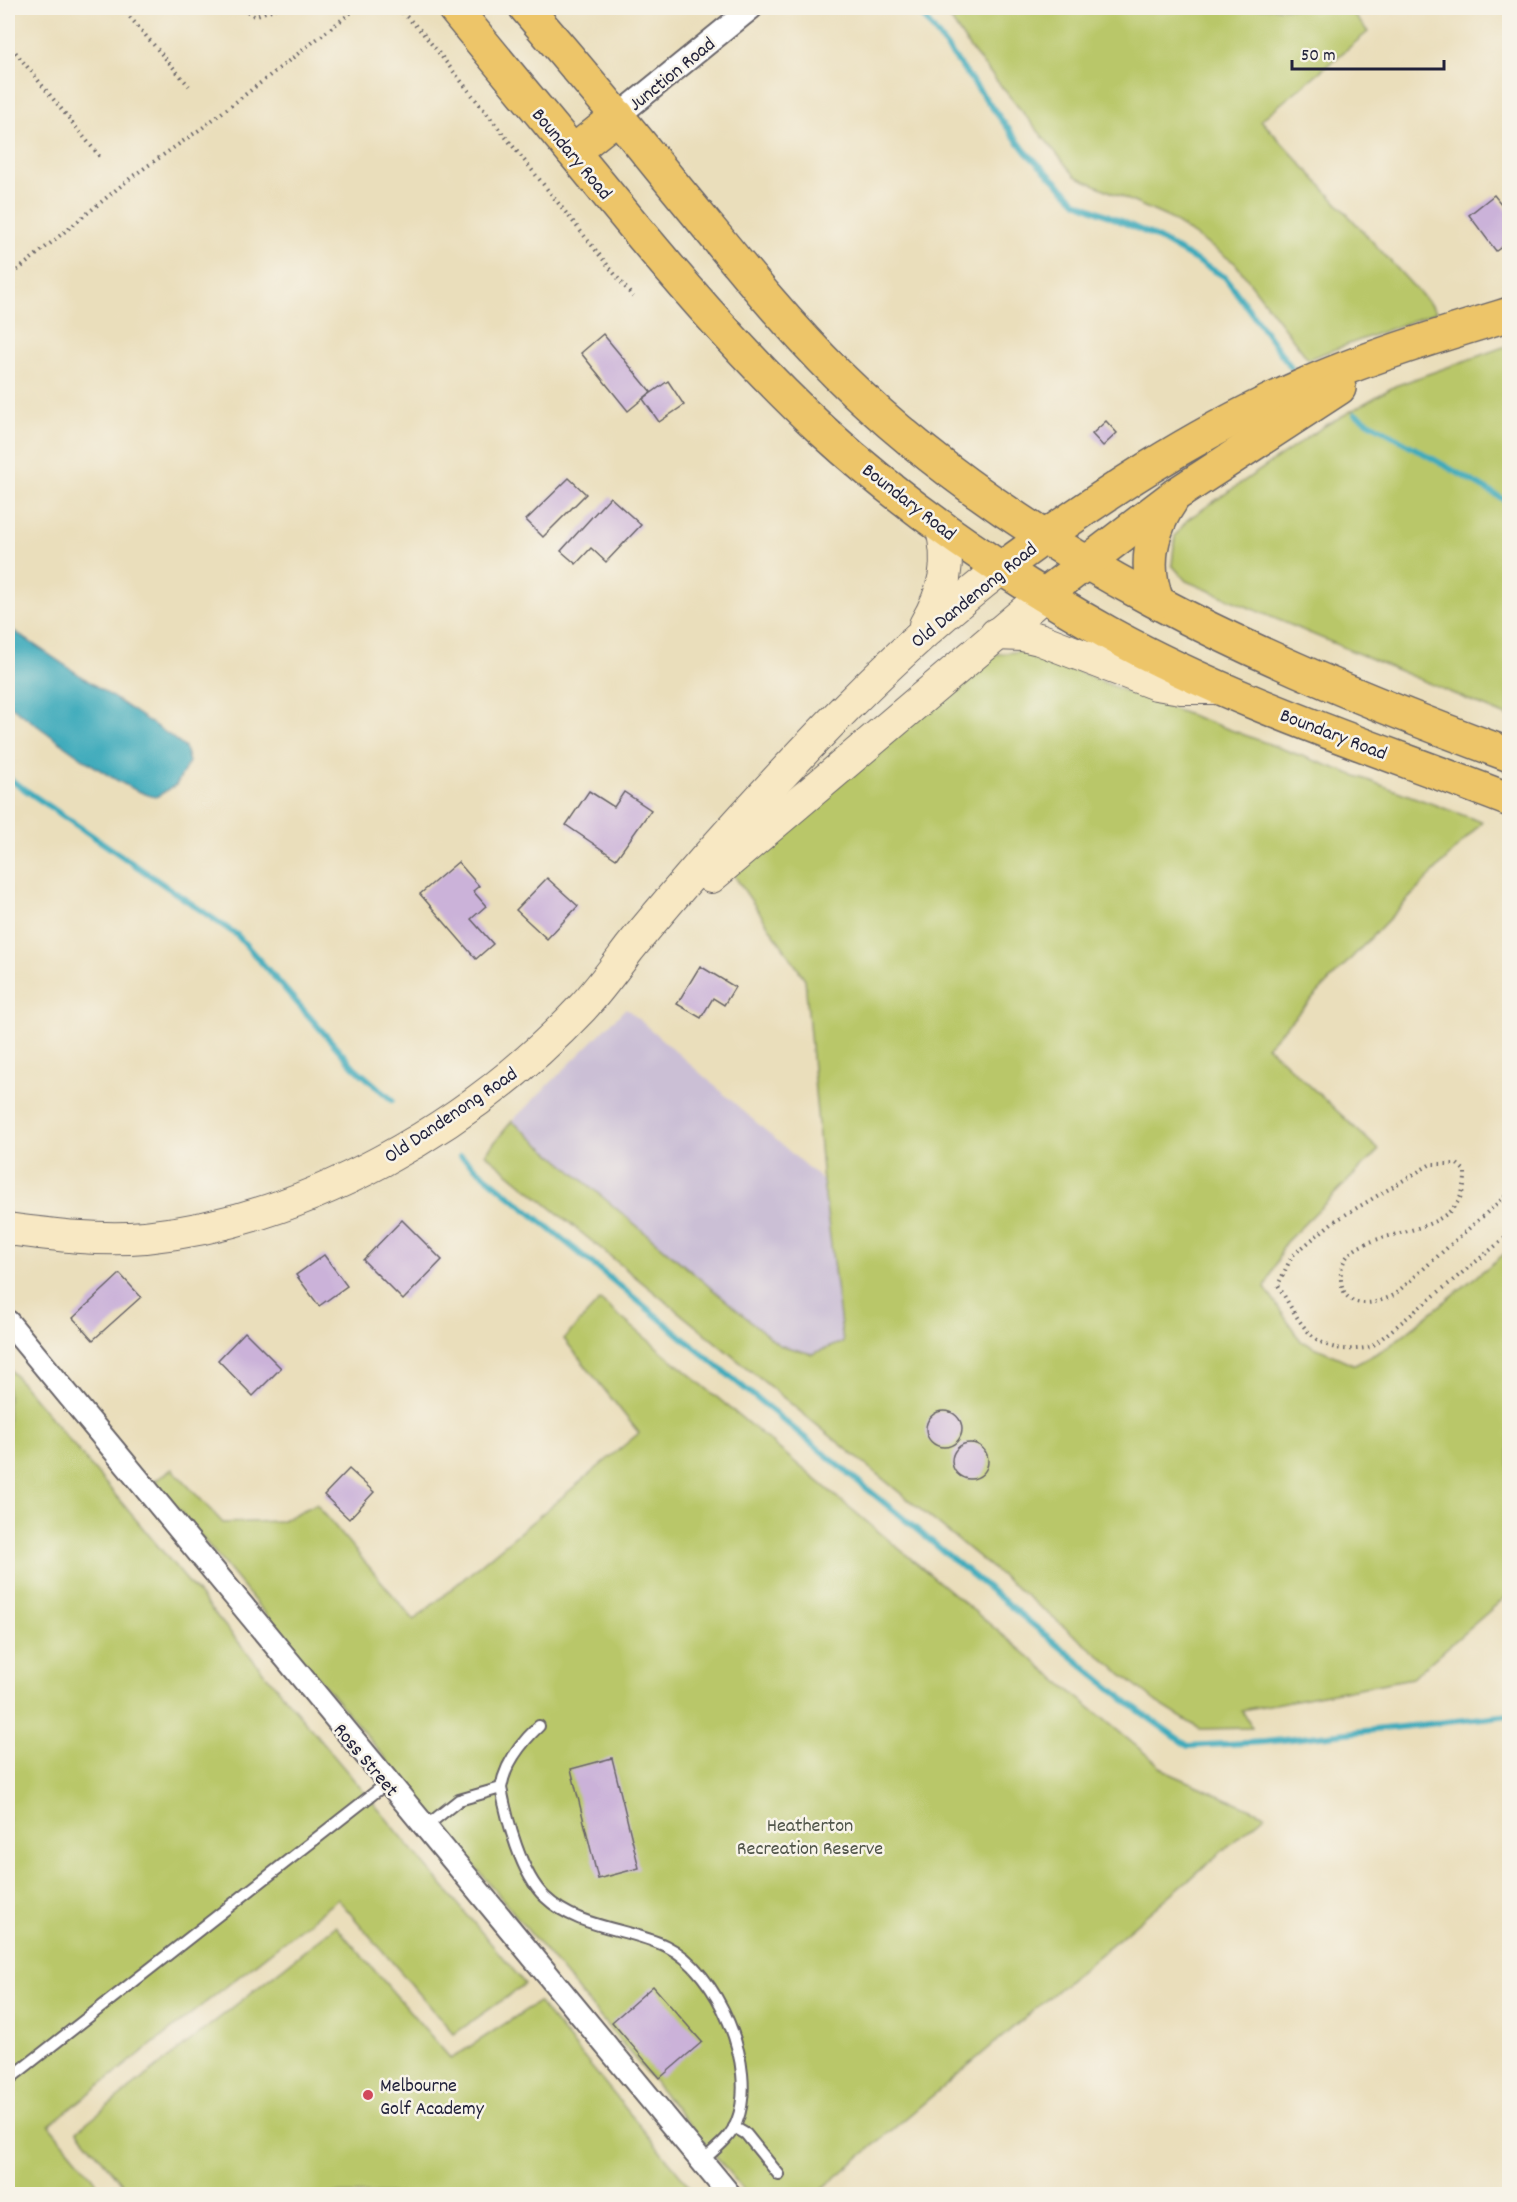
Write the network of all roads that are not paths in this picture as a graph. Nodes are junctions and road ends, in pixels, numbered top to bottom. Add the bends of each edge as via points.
1 (454, 8) edge
2 (526, 8) edge
3 (751, 8) edge
4 (618, 116) junction
5 (573, 152) junction
6 (1509, 314) edge
7 (1391, 354) junction
8 (1176, 495) junction
9 (941, 526) junction
10 (1045, 536) junction
11 (1085, 562) junction
12 (1002, 568) junction
13 (1044, 595) junction
14 (1156, 601) junction
15 (996, 634) junction
16 (919, 637) junction
17 (1218, 688) junction
18 (1509, 755) edge
19 (1509, 800) edge
20 (635, 942) junction
21 (8, 1229) edge
22 (8, 1322) edge
23 (539, 1726) dead end
24 (387, 1783) junction
25 (501, 1788) junction
26 (425, 1827) junction
27 (8, 2080) edge
28 (734, 2127) junction
29 (702, 2162) junction
30 (779, 2175) dead end
31 (729, 2194) edge

1 - 5 main road, Boundary Road
2 - 4 main road
3 - 4 street, Junction Road
4 - 5 main road
4 - 10 main road via 774,307 837,374 939,461
5 - 9 main road, Boundary Road via 723,332 774,385 826,434
6 - 7 main road, Old Dandenong Road
7 - 8 main road, Old Dandenong Road
7 - 10 main road, Old Dandenong Road via 1307,384 1210,432 1155,463
8 - 11 main road, Old Dandenong Road
8 - 14 main road via 1159,520 1150,554 1149,573
9 - 12 main road, Boundary Road
9 - 16 main road via 947,549 946,575
10 - 11 main road
10 - 12 main road, Old Dandenong Road
11 - 13 main road, Old Dandenong Road
11 - 14 main road
12 - 13 main road, Boundary Road
12 - 16 main road, Old Dandenong Road
13 - 15 main road, Old Dandenong Road
13 - 17 main road, Boundary Road via 1119,639
14 - 18 main road via 1292,666
15 - 17 main road via 1039,639 1156,684
15 - 20 main road, Old Dandenong Road
16 - 20 main road, Old Dandenong Road via 872,680 751,809
17 - 19 main road, Boundary Road
20 - 21 main road, Old Dandenong Road via 584,1007 528,1061 412,1145 352,1175 280,1206 212,1225 145,1237 85,1238
22 - 24 street, Ross Street
23 - 25 lane via 515,1753
24 - 26 street, Ross Street
24 - 27 lane
25 - 26 lane via 459,1800
25 - 28 lane via 522,1859 533,1884 546,1898 569,1914 668,1947 706,1981 729,2022 739,2054 741,2102
26 - 29 street, Ross Street
28 - 29 lane
28 - 30 lane via 746,2134
29 - 31 street, Ross Street

